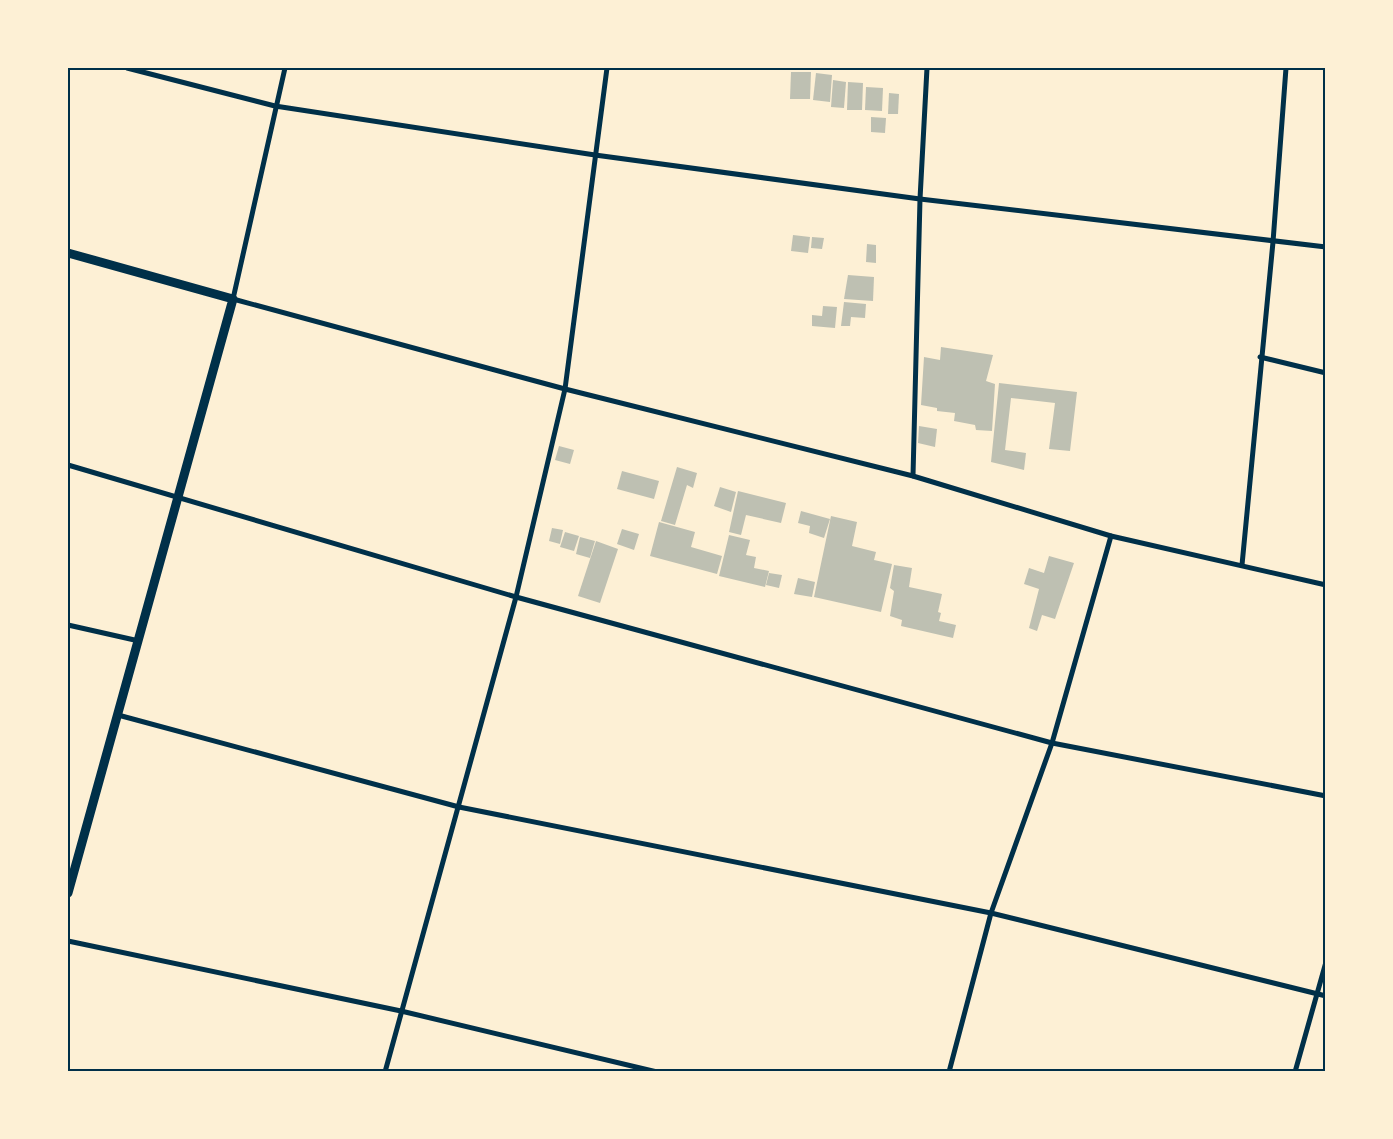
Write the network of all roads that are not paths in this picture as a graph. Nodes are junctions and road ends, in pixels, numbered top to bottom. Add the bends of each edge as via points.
1 (127, 68) edge
2 (285, 68) edge
3 (607, 68) edge
4 (927, 68) edge
5 (1286, 68) edge
6 (275, 106) junction
7 (596, 156) junction
8 (920, 199) junction
9 (1273, 242) junction
10 (1326, 247) edge
11 (68, 253) edge
12 (233, 299) junction
13 (1260, 357) junction
14 (1326, 373) edge
15 (565, 389) junction
16 (68, 465) edge
17 (913, 476) junction
18 (178, 498) junction
19 (1111, 536) junction
20 (1242, 564) junction
21 (1326, 585) edge
22 (516, 597) junction
23 (68, 625) edge
24 (138, 641) junction
25 (118, 715) junction
26 (1052, 743) junction
27 (1326, 796) edge
28 (459, 807) junction
29 (68, 893) edge
30 (991, 913) junction
31 (68, 941) edge
32 (1326, 962) edge
33 (1317, 994) junction
34 (1326, 996) edge
35 (402, 1011) junction
36 (385, 1072) edge
37 (657, 1072) edge
38 (949, 1072) edge
39 (1295, 1072) edge

1 - 6 street
2 - 6 street
3 - 7 street
4 - 8 street
5 - 9 street
6 - 7 street
6 - 12 street
7 - 8 street
7 - 15 street
8 - 9 street
8 - 17 street
9 - 10 street
9 - 13 street
11 - 12 street
12 - 15 street
12 - 18 street
13 - 14 street
13 - 20 street
15 - 17 street
15 - 22 street
16 - 18 street
17 - 19 street
18 - 22 street
18 - 24 street
19 - 20 street
19 - 26 street
20 - 21 street
22 - 26 street
22 - 28 street
23 - 24 street
24 - 25 street
25 - 28 street
25 - 29 street
26 - 27 street
26 - 30 street
28 - 30 street
28 - 35 street
30 - 33 street
30 - 38 street
31 - 35 street
32 - 33 street
33 - 34 street
33 - 39 street
35 - 36 street
35 - 37 street

